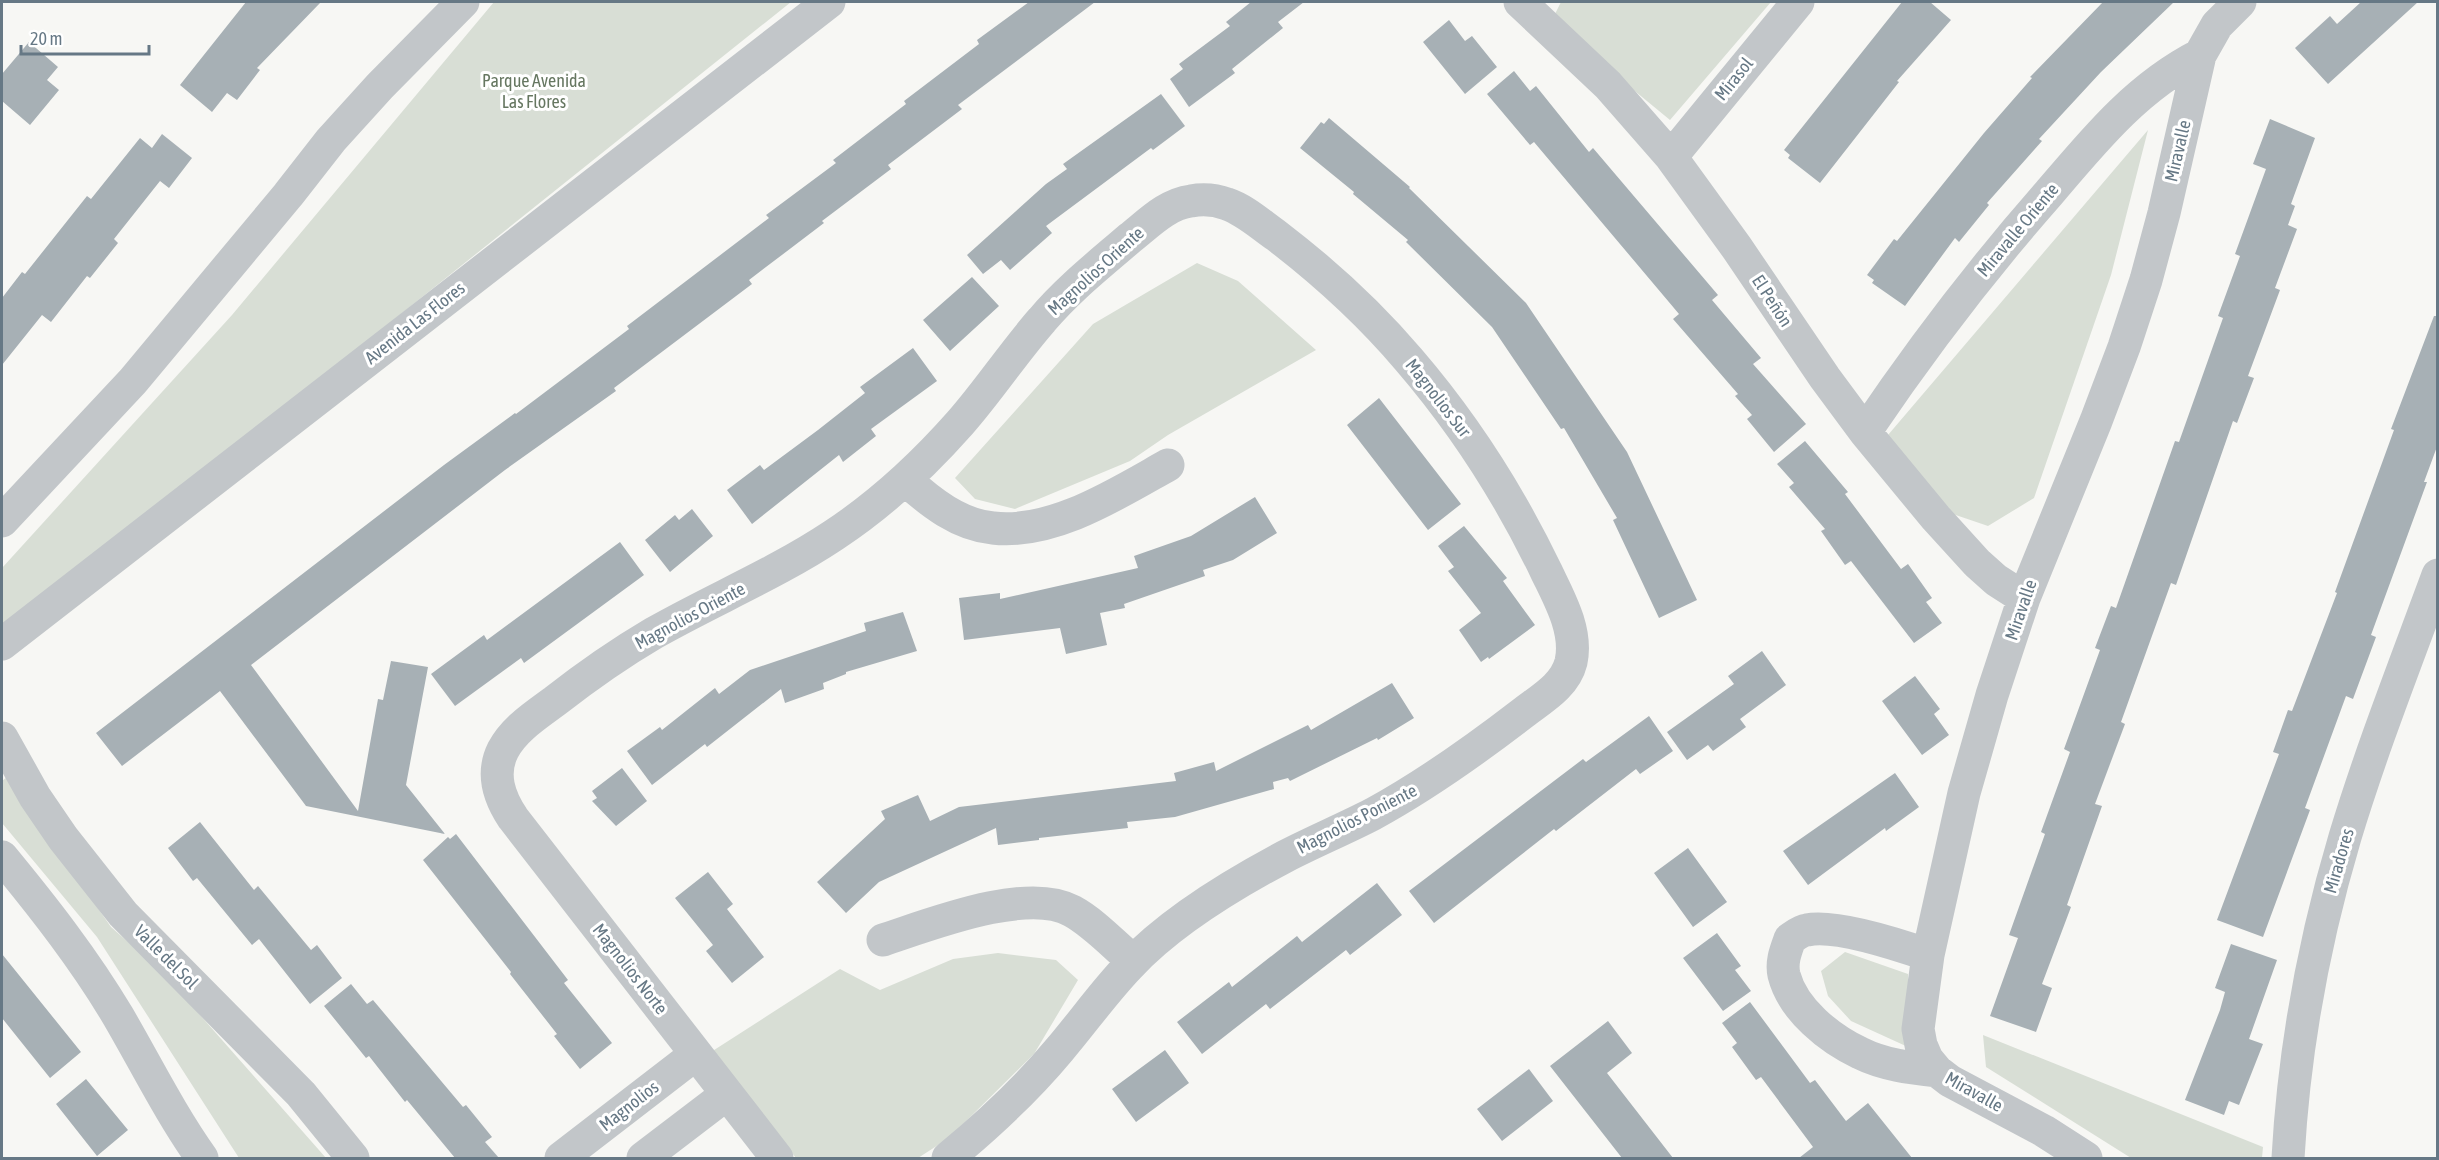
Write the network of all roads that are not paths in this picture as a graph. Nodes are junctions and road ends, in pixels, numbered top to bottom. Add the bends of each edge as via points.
1 (463, 2) edge
2 (829, 2) edge
3 (1520, 2) edge
4 (1797, 2) edge
5 (2240, 2) edge
6 (2200, 55) junction
7 (1671, 157) junction
8 (1210, 200) joint
9 (1865, 432) junction
10 (1168, 465) dead end
11 (906, 480) junction
12 (2, 521) edge
13 (2438, 575) edge
14 (2024, 598) junction
15 (2, 644) edge
16 (1570, 666) joint
17 (2, 738) edge
18 (497, 774) joint
19 (2, 857) edge
20 (883, 940) dead end
21 (1928, 955) junction
22 (1133, 961) junction
23 (696, 1054) junction
24 (1937, 1071) junction
25 (727, 1094) junction
26 (202, 1158) edge
27 (353, 1158) edge
28 (561, 1158) edge
29 (643, 1158) edge
30 (777, 1158) edge
31 (948, 1158) edge
32 (2086, 1158) edge
33 (2288, 1158) edge

1 - 12 street via 331,140 133,381
2 - 15 street, Avenida Las Flores
3 - 7 street, El Peñón via 1608,84
4 - 7 street, Mirasol
5 - 6 street, Miravalle via 2217,26
6 - 9 street, Miravalle Oriente via 2157,81 2095,139 1974,282
6 - 14 street, Miravalle via 2164,213 2135,313 2096,422
7 - 9 street, El Peñón
8 - 11 street, Magnolios Oriente via 1191,201 1164,210 1076,285 1044,316 962,421
8 - 16 street, Magnolios Sur via 1230,204 1292,248 1346,294 1434,389 1489,467 1528,533 1561,602 1571,637
9 - 14 street, El Peñón via 1977,563
10 - 11 street via 1088,507 1018,529 992,528 952,514
11 - 18 street, Magnolios Oriente via 792,562 658,631 585,678 516,733 506,745
13 - 33 street, Miradores via 2363,784 2328,902 2309,984
14 - 21 street, Miravalle via 1964,793
16 - 22 street, Magnolios Poniente via 1549,693 1446,770 1374,813 1248,878 1195,912
17 - 27 street, Valle del Sol via 63,838 123,914 302,1094
18 - 23 street, Magnolios Norte via 498,790 513,818
19 - 26 street via 90,972
20 - 22 street via 956,917 1040,902 1071,910
21 - 24 street, Miravalle via 1918,1029 1921,1045
21 - 24 street via 1861,935 1817,929 1790,939 1783,963 1784,975 1800,1004 1835,1039 1880,1061
22 - 31 street, Magnolios Poniente via 1030,1083
23 - 25 street, Magnolios Norte
23 - 28 street, Magnolios
24 - 32 street, Miravalle
25 - 29 street
25 - 30 street, Magnolios Norte

